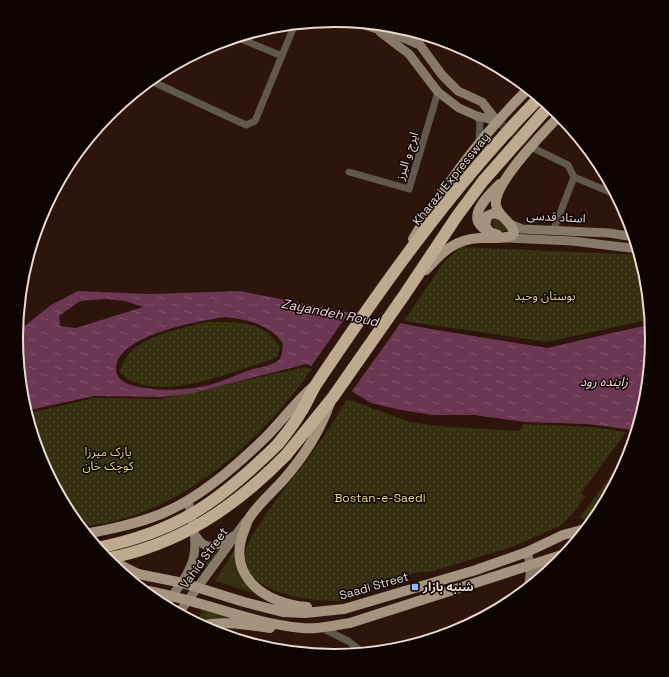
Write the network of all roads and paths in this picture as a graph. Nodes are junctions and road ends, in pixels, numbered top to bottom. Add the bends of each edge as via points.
1 (293, 30) edge
2 (381, 31) edge
3 (407, 36) edge
4 (245, 41) edge
5 (282, 56) junction
6 (157, 82) edge
7 (438, 92) junction
8 (525, 92) edge
9 (532, 98) edge
10 (536, 101) edge
11 (546, 110) edge
12 (477, 116) junction
13 (518, 119) junction
14 (556, 119) edge
15 (496, 121) junction
16 (479, 143) junction
17 (531, 147) junction
18 (348, 172) dead end
19 (509, 175) junction
20 (574, 177) junction
21 (609, 191) edge
22 (500, 215) junction
23 (510, 224) junction
24 (554, 229) junction
25 (490, 232) junction
26 (628, 236) edge
27 (506, 238) junction
28 (632, 248) edge
29 (388, 282) junction
30 (405, 294) junction
31 (316, 384) junction
32 (333, 397) junction
33 (188, 500) junction
34 (250, 517) junction
35 (105, 530) junction
36 (580, 530) edge
37 (91, 533) edge
38 (236, 534) junction
39 (196, 536) junction
40 (103, 547) edge
41 (527, 552) junction
42 (110, 555) edge
43 (557, 557) edge
44 (115, 560) edge
45 (546, 561) junction
46 (531, 566) junction
47 (123, 568) edge
48 (537, 575) edge
49 (531, 580) edge
50 (183, 583) junction
51 (198, 587) junction
52 (153, 592) edge
53 (172, 596) junction
54 (188, 601) junction
55 (168, 602) edge
56 (182, 609) edge
57 (344, 609) junction
58 (212, 625) edge
59 (320, 627) junction
60 (303, 628) junction
61 (358, 649) edge

1 - 5 street
2 - 7 main road via 409,54
3 - 15 main road via 420,45 442,75 458,91 482,102
4 - 5 street
5 - 6 street via 254,121 246,125
7 - 12 main road via 459,108
7 - 18 street, ایرج و البرز via 409,189
8 - 15 main road
9 - 13 highway via 522,108
10 - 13 highway, Kharazi Expressway
11 - 30 highway via 483,181
12 - 15 main road
12 - 16 street via 480,122
13 - 29 highway, Kharazi Expressway via 473,170
14 - 17 main road
15 - 16 main road
16 - 29 main road via 423,221
17 - 19 main road
17 - 20 street via 568,165
19 - 22 main road via 496,197
19 - 25 main road via 478,209 477,222
20 - 21 street
20 - 24 street
22 - 23 main road, استاد قدسی
22 - 25 main road via 494,213 487,216 485,226
23 - 24 main road, استاد قدسی via 522,229
23 - 27 main road via 514,233
24 - 26 main road, استاد قدسی
25 - 27 main road
27 - 28 main road, استاد قدسی via 576,241
27 - 30 main road via 478,238 456,243 438,256
29 - 31 highway, Kharazi Expressway
30 - 32 highway
31 - 33 main road via 266,436 218,478
31 - 40 highway, Kharazi Expressway, bridge via 301,413 278,444 215,501 192,515 152,533
32 - 34 main road via 322,424 305,452
32 - 44 highway, bridge via 286,455 243,495 198,527
33 - 35 main road via 162,513
33 - 39 main road, Vahid Street
34 - 38 main road, Vahid Street
34 - 57 main road via 238,549 239,560 254,587 273,599 297,606
35 - 37 main road
35 - 42 main road
36 - 41 main road, Saadi Street via 563,535
38 - 39 main road via 211,548 203,545
38 - 51 main road, Vahid Street
39 - 50 main road, Vahid Street via 195,557
41 - 46 main road
41 - 57 main road, Saadi Street via 476,570
43 - 45 main road
45 - 46 main road
45 - 48 main road
46 - 49 main road
46 - 59 main road via 350,623
47 - 50 main road, Saadi Street via 138,574
50 - 51 main road, Saadi Street
50 - 53 main road, Vahid Street
51 - 54 main road, Vahid Street
51 - 57 main road, Saadi Street via 283,612 305,613
52 - 53 main road
53 - 54 main road
53 - 55 main road, Vahid Street
54 - 56 main road, Vahid Street
54 - 60 main road
58 - 60 main road via 228,623 283,630
59 - 60 main road
59 - 61 street

